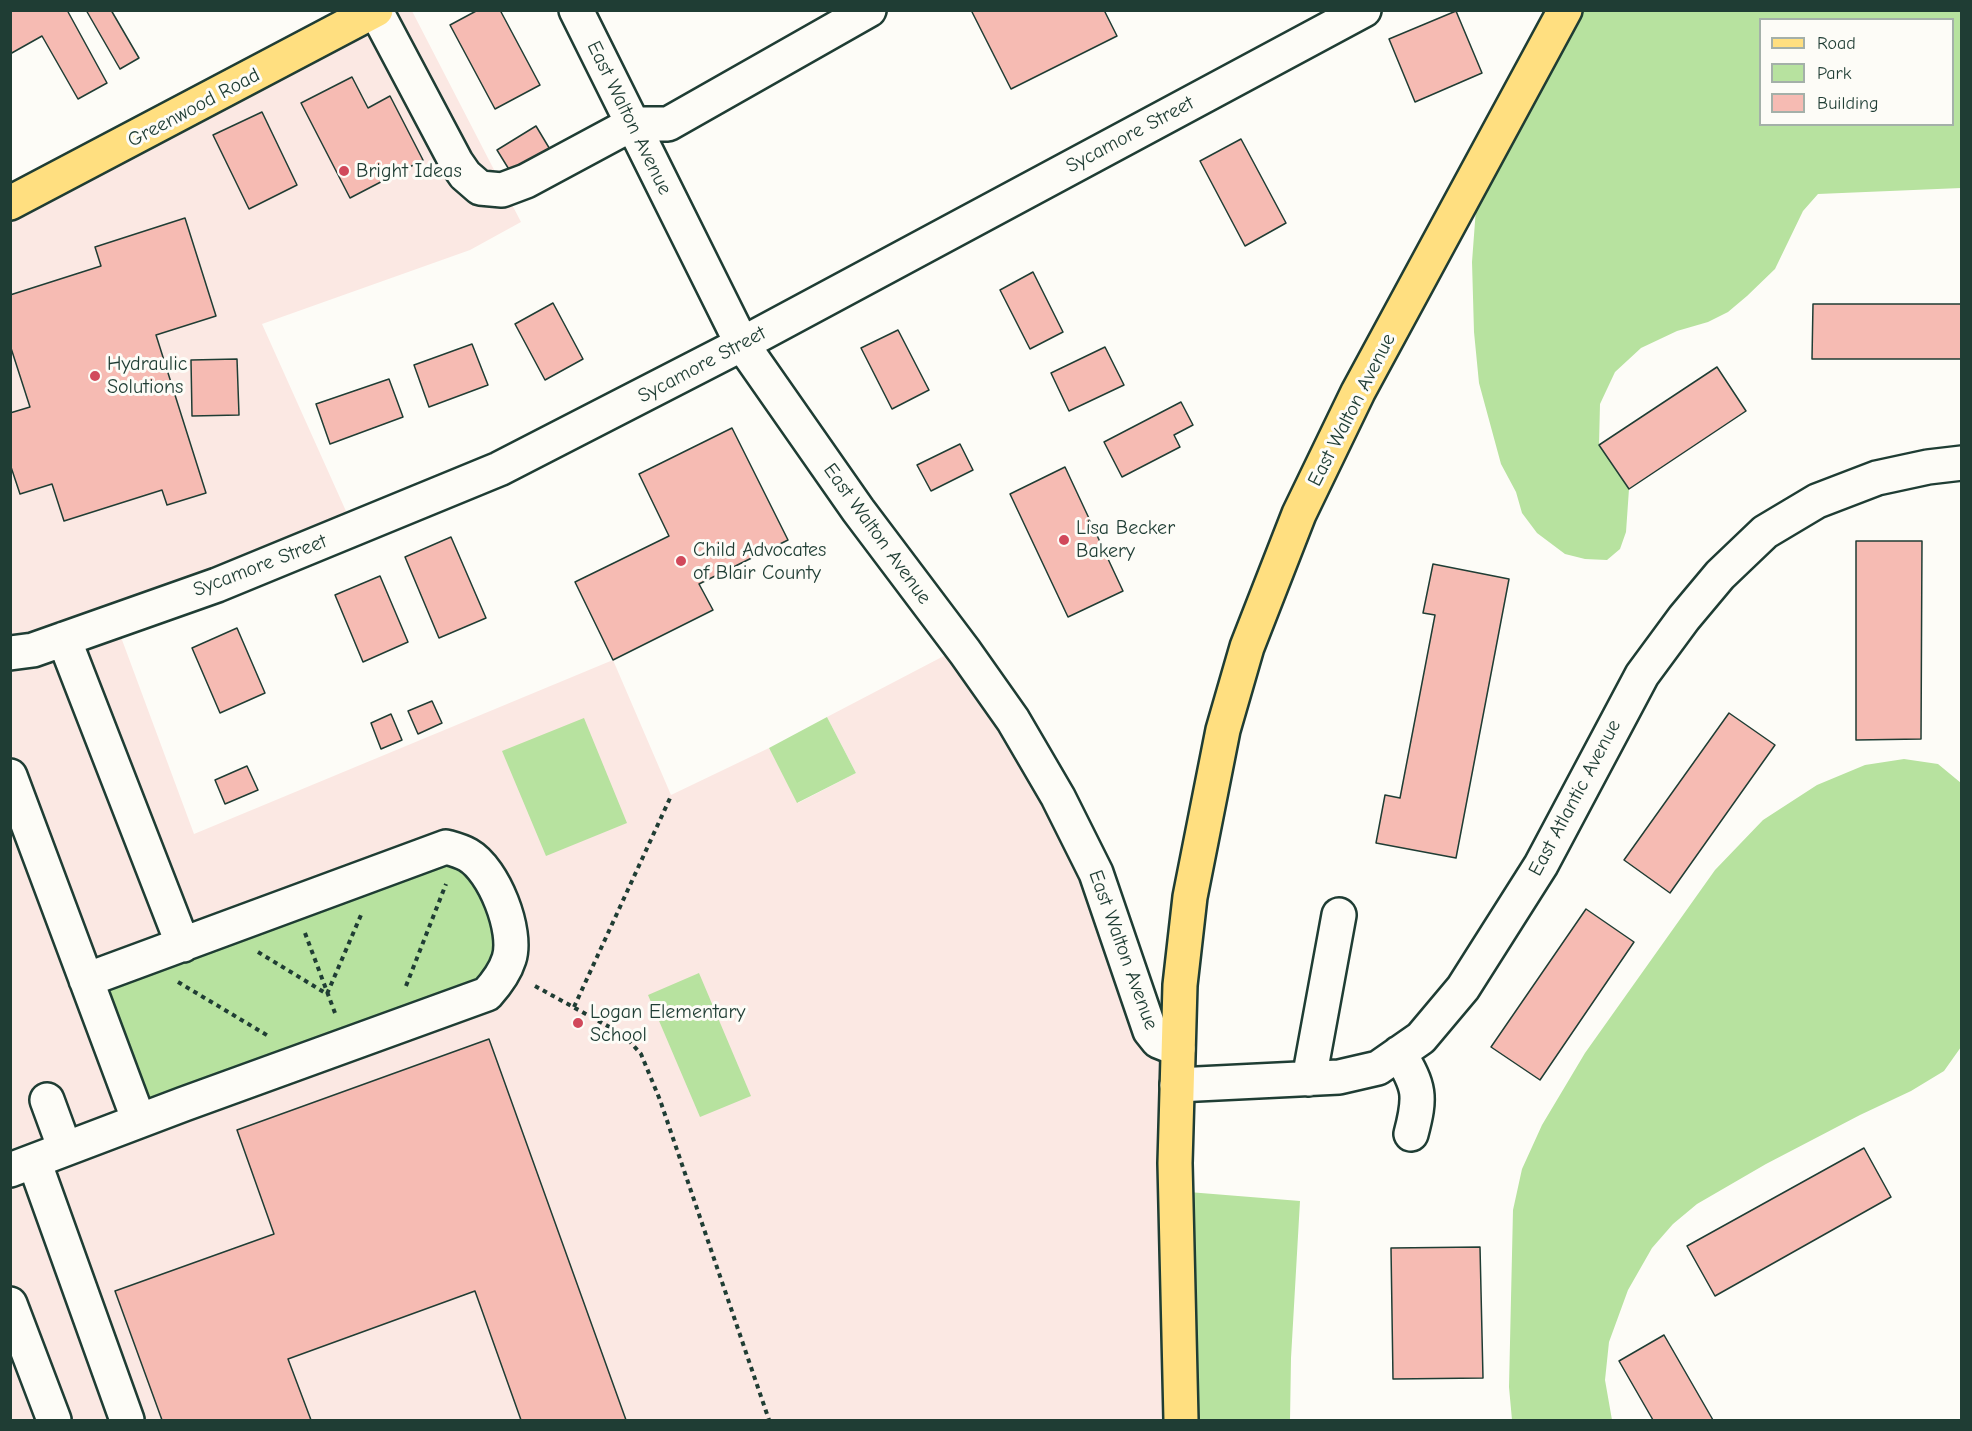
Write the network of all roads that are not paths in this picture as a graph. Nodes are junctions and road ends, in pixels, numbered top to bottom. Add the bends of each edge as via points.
1 (576, 10) edge
2 (869, 10) edge
3 (1565, 10) edge
4 (376, 11) edge
5 (1350, 13) edge
6 (632, 124) junction
7 (10, 203) edge
8 (742, 344) junction
9 (1962, 463) edge
10 (64, 639) junction
11 (10, 653) edge
12 (10, 776) edge
13 (1339, 915) dead end
14 (183, 945) junction
15 (86, 980) junction
16 (1178, 1049) junction
17 (1399, 1053) junction
18 (1310, 1079) junction
19 (1177, 1085) junction
20 (47, 1100) dead end
21 (139, 1121) junction
22 (1411, 1134) dead end
23 (65, 1149) junction
24 (22, 1166) edge
25 (10, 1304) edge
26 (54, 1420) edge
27 (127, 1420) edge
28 (1181, 1420) edge

1 - 6 street, East Walton Avenue
2 - 6 street via 668,124
3 - 16 main road, East Walton Avenue via 1358,392 1299,514 1247,647 1223,730 1190,897 1180,985
4 - 6 street via 456,162 480,188 502,190 526,181
4 - 7 main road, Greenwood Road
5 - 8 street, Sycamore Street
6 - 8 street, East Walton Avenue
8 - 10 street, Sycamore Street via 499,469 217,585
8 - 16 street, East Walton Avenue via 1013,720 1058,797 1095,873 1150,1031 1158,1041
9 - 17 street, East Atlantic Avenue via 1877,478 1817,501 1765,532 1720,575 1642,675 1541,865 1463,988 1421,1038
10 - 11 street, Sycamore Street
10 - 14 street
12 - 15 street
13 - 18 street
14 - 15 street
14 - 21 street via 446,847 470,856 488,876 511,933 510,959 487,994
15 - 21 street
16 - 19 main road, East Walton Avenue
17 - 18 street, East Atlantic Avenue via 1378,1068
17 - 22 street via 1413,1076 1418,1094
18 - 19 street, East Atlantic Avenue
19 - 28 main road, East Walton Avenue
20 - 23 street
21 - 23 street
23 - 24 street
24 - 27 street
25 - 26 street

